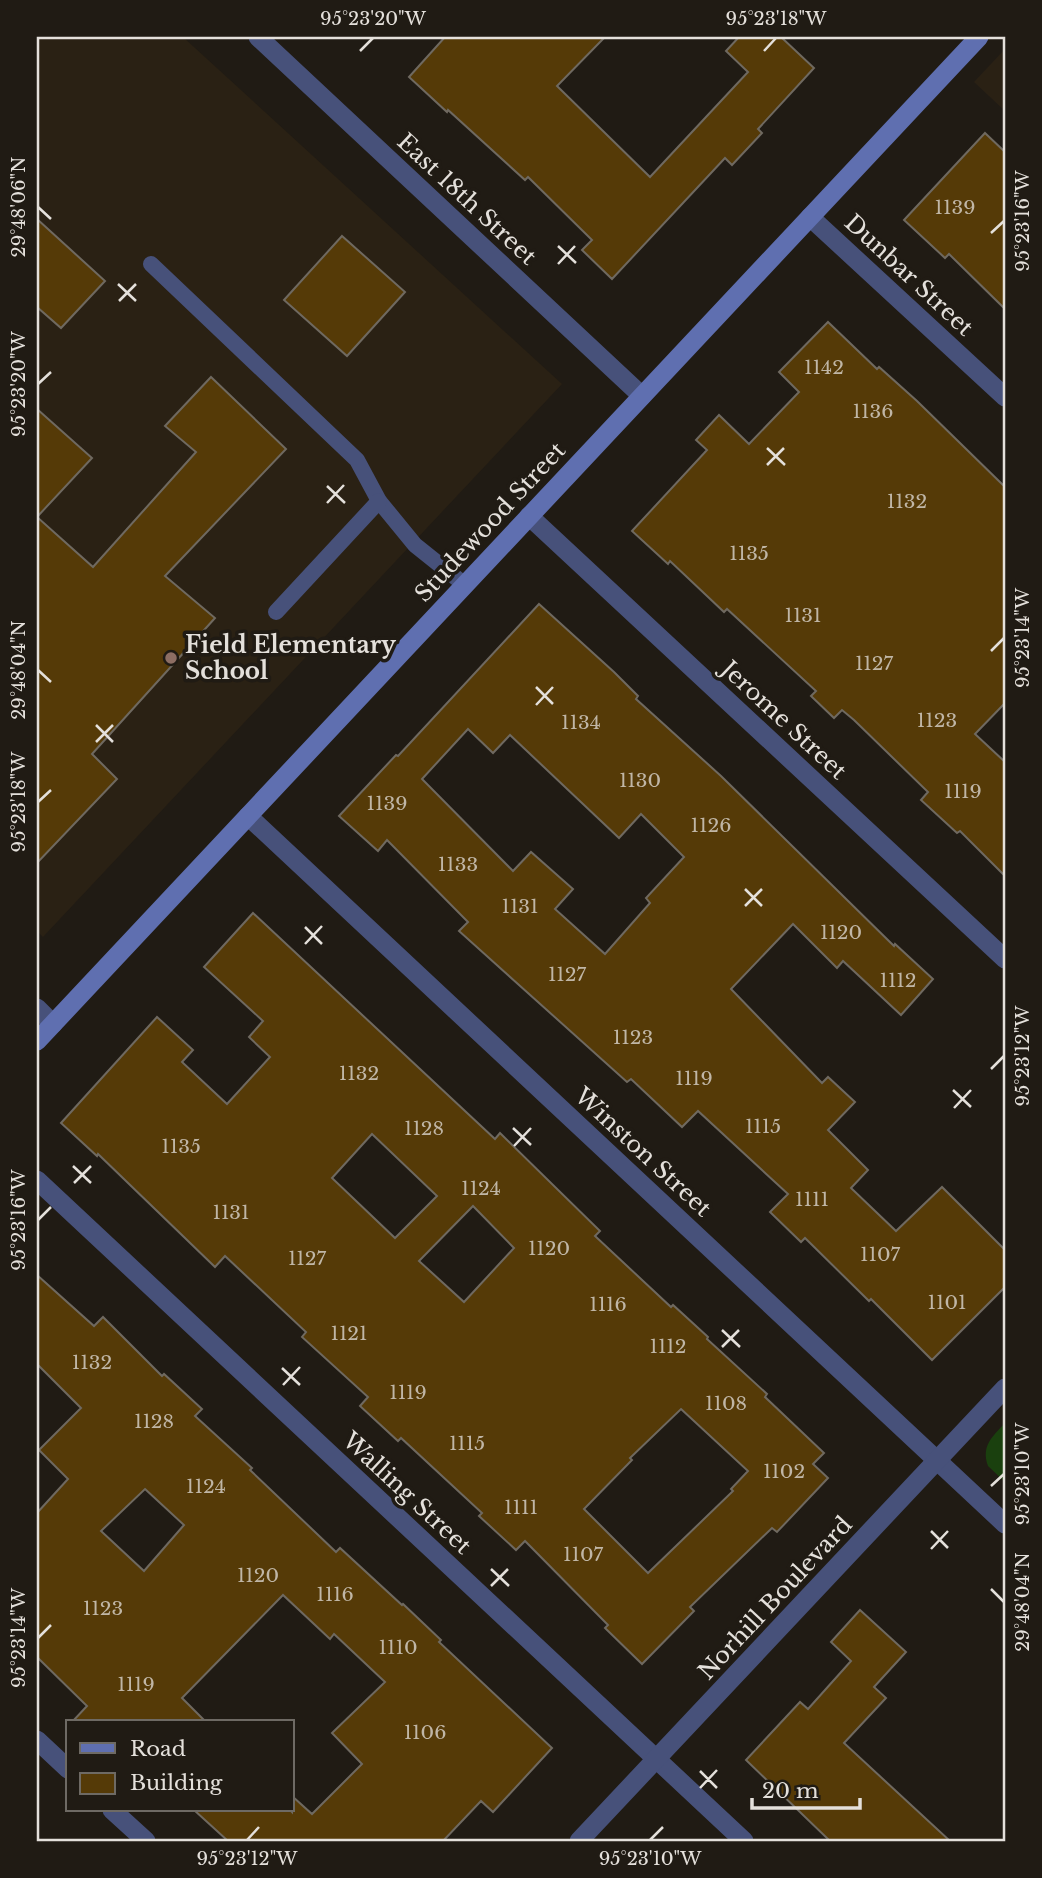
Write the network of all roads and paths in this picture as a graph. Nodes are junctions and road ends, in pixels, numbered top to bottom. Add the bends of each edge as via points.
1 (258, 37) edge
2 (979, 37) edge
3 (810, 217) junction
4 (151, 264) dead end
5 (642, 396) junction
6 (1005, 397) edge
7 (379, 501) junction
8 (529, 516) junction
9 (465, 585) junction
10 (276, 612) dead end
11 (248, 816) junction
12 (1005, 959) edge
13 (37, 1008) edge
14 (53, 1024) junction
15 (37, 1041) edge
16 (37, 1180) edge
17 (1005, 1388) edge
18 (937, 1461) junction
19 (1005, 1524) edge
20 (37, 1740) edge
21 (657, 1759) junction
22 (66, 1767) edge
23 (114, 1812) edge
24 (146, 1841) edge
25 (579, 1841) edge
26 (744, 1841) edge

1 - 5 street, East 18th Street
2 - 3 main road, Studewood Street
3 - 5 main road, Studewood Street
3 - 6 street, Dunbar Street
4 - 7 lane via 357,460
5 - 8 main road, Studewood Street
7 - 9 lane via 415,545
7 - 10 lane
8 - 9 main road, Studewood Street
8 - 12 street, Jerome Street
9 - 11 main road, Studewood Street
11 - 14 main road, Studewood Street
11 - 18 street, Winston Street
13 - 14 street
14 - 15 main road, Studewood Street
16 - 21 street, Walling Street
17 - 18 street, Norhill Boulevard
18 - 19 street, Winston Street
18 - 21 street, Norhill Boulevard
20 - 22 street
21 - 25 street, Norhill Boulevard
21 - 26 street, Walling Street
23 - 24 street

